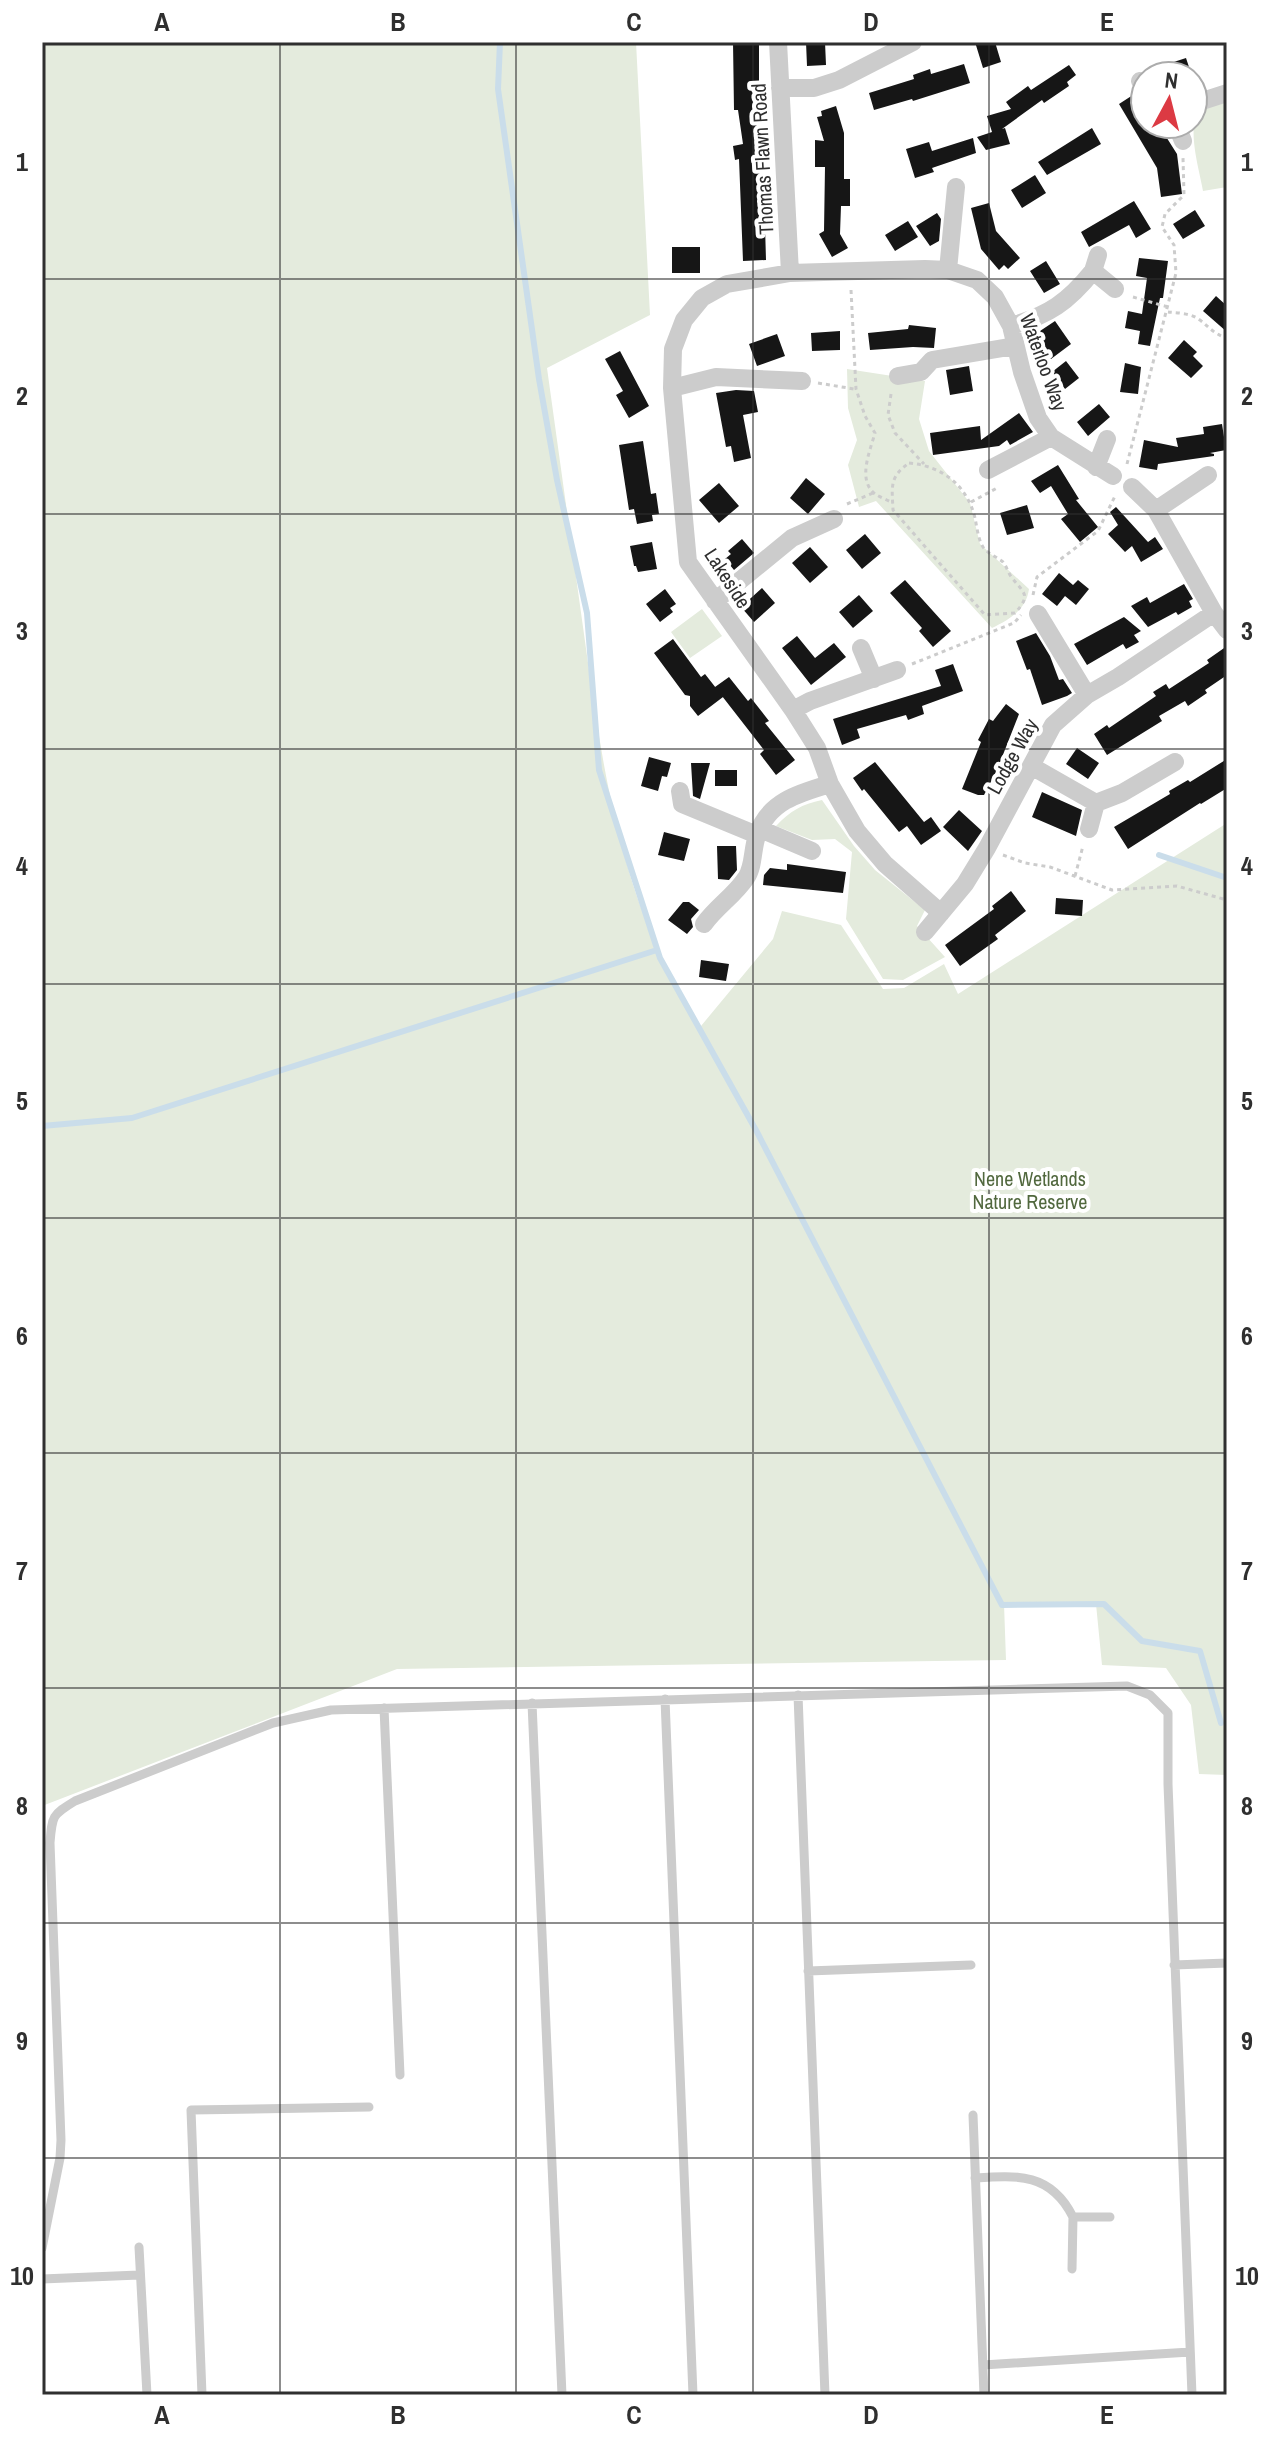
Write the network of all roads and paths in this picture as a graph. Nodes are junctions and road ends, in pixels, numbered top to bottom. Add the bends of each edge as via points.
1 (778, 42) edge
2 (913, 42) edge
3 (780, 88) junction
4 (956, 187) dead end
5 (948, 270) junction
6 (790, 273) junction
7 (851, 287) dead end
8 (1115, 289) joint
9 (1011, 326) junction
10 (1227, 338) edge
11 (1015, 346) junction
12 (898, 376) joint
13 (802, 381) joint
14 (672, 388) junction
15 (856, 389) junction
16 (1051, 437) junction
17 (1107, 439) dead end
18 (924, 464) junction
19 (1096, 467) junction
20 (988, 470) dead end
21 (1208, 475) dead end
22 (1113, 476) dead end
23 (1132, 487) dead end
24 (873, 493) junction
25 (893, 503) junction
26 (1156, 510) junction
27 (834, 519) joint
28 (715, 601) junction
29 (1221, 608) edge
30 (1038, 614) dead end
31 (1227, 630) edge
32 (861, 648) dead end
33 (897, 670) dead end
34 (874, 679) junction
35 (1087, 695) junction
36 (793, 710) junction
37 (1175, 762) dead end
38 (1031, 766) junction
39 (830, 784) junction
40 (680, 791) dead end
41 (1096, 803) junction
42 (1089, 829) joint
43 (758, 832) junction
44 (987, 848) junction
45 (812, 851) dead end
46 (1075, 876) junction
47 (1227, 900) edge
48 (941, 913) junction
49 (704, 924) dead end
50 (925, 932) dead end
51 (798, 1695) junction
52 (665, 1699) junction
53 (532, 1703) junction
54 (384, 1708) junction
55 (1227, 1963) edge
56 (971, 1965) dead end
57 (1174, 1965) junction
58 (808, 1971) junction
59 (400, 2075) dead end
60 (369, 2107) dead end
61 (973, 2115) dead end
62 (975, 2178) junction
63 (1073, 2217) junction
64 (1110, 2217) dead end
65 (139, 2247) dead end
66 (42, 2248) edge
67 (1072, 2269) dead end
68 (139, 2275) junction
69 (42, 2279) edge
70 (1190, 2352) junction
71 (983, 2365) junction
72 (147, 2395) edge
73 (202, 2395) edge
74 (562, 2395) edge
75 (693, 2395) edge
76 (825, 2395) edge
77 (984, 2395) edge
78 (1192, 2395) edge

1 - 3 street, Thomas Flawn Road
2 - 3 street via 839,80 814,88
3 - 6 street, Thomas Flawn Road
4 - 5 street
5 - 6 street, Waterloo Way
5 - 9 street, Waterloo Way via 977,280 995,297
6 - 14 street, Lakeside via 727,284 702,298 684,320 673,349
7 - 15 path
8 - 9 street via 1096,263 1073,295 1054,310
8 - 10 path via 1199,319
9 - 11 street, Waterloo Way
11 - 12 street via 932,360 921,372
11 - 16 street, Waterloo Way via 1038,418
12 - 18 path via 888,415 895,433
13 - 14 street via 716,377
13 - 15 path
14 - 28 street, Lakeside via 688,562
15 - 24 path via 875,433 866,462
16 - 19 street, Waterloo Way
16 - 20 street
17 - 19 street
18 - 25 path via 909,463 897,472
18 - 25 path via 947,474 968,496 982,546 1021,586 1023,604 1015,613 985,615 893,510
19 - 22 street, Waterloo Way
21 - 26 street
23 - 26 street
24 - 25 path
24 - 27 path via 846,504
26 - 29 street
27 - 28 street via 792,538
28 - 36 street, Lakeside
29 - 31 street
29 - 35 street, Lodge Way
30 - 35 street
32 - 34 street
33 - 34 street
34 - 36 street
35 - 38 street, Lodge Way via 1053,725
36 - 39 street, Lakeside via 817,748
37 - 41 street
38 - 41 street
38 - 44 street, Lodge Way
39 - 43 street via 784,800
39 - 48 street, Lakeside via 857,831
40 - 43 street via 682,804
41 - 42 street
42 - 46 path
43 - 45 street
43 - 49 street via 748,875
44 - 46 path
44 - 48 street, Lodge Way
46 - 47 path via 1112,890 1177,886
48 - 50 street, Lodge Way
51 - 52 lane
51 - 57 lane via 1127,1686 1150,1695 1168,1713
51 - 58 lane
52 - 53 lane
52 - 75 lane
53 - 54 lane
53 - 74 lane
54 - 59 lane
54 - 66 lane via 331,1710 273,1723 55,1813 50,1843 61,2140
55 - 57 lane
56 - 58 lane
57 - 70 lane
58 - 76 lane
60 - 73 lane via 191,2110
61 - 62 lane
62 - 63 lane via 1032,2178 1056,2192
62 - 71 lane
63 - 64 lane
63 - 67 lane
65 - 68 lane
68 - 69 lane
68 - 72 lane
70 - 71 lane
70 - 78 lane
71 - 77 lane

